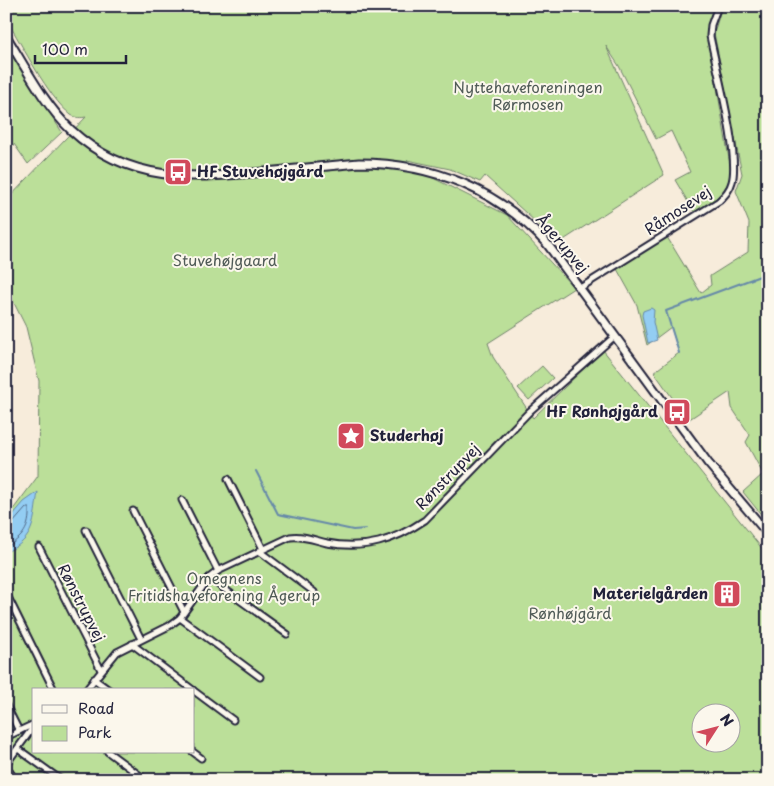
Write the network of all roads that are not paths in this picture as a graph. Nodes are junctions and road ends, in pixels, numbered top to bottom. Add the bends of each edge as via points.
1 (718, 6) edge
2 (6, 36) edge
3 (580, 288) junction
4 (615, 336) junction
5 (228, 479) dead end
6 (182, 500) dead end
7 (133, 511) dead end
8 (86, 530) dead end
9 (768, 534) edge
10 (39, 548) dead end
11 (261, 550) junction
12 (218, 571) junction
13 (209, 578) junction
14 (314, 592) dead end
15 (6, 593) edge
16 (184, 612) junction
17 (180, 618) junction
18 (287, 634) dead end
19 (141, 639) junction
20 (132, 644) junction
21 (101, 670) junction
22 (260, 677) dead end
23 (94, 679) junction
24 (53, 688) edge
25 (87, 688) edge
26 (106, 688) edge
27 (190, 688) edge
28 (195, 692) edge
29 (6, 705) edge
30 (233, 720) dead end
31 (32, 726) edge
32 (32, 728) edge
33 (19, 731) junction
34 (6, 737) edge
35 (18, 748) junction
36 (111, 754) edge
37 (195, 754) edge
38 (201, 758) dead end
39 (6, 765) edge
40 (15, 780) edge
41 (61, 780) edge
42 (146, 780) edge

1 - 3 street, Råmosevej via 710,36 732,146 732,183 719,201
2 - 3 street, Ågerupvej via 62,120 104,154 165,176 207,178 382,163 454,178 499,202 533,229
3 - 4 street, Ågerupvej
4 - 9 street, Ågerupvej via 708,463
4 - 11 street, Rønstrupvej via 530,411 425,520 406,533 380,542 345,546 300,535
5 - 11 street
6 - 12 street
7 - 16 street
8 - 19 street
10 - 21 street, Rønstrupvej
11 - 12 street, Rønstrupvej
11 - 14 street
12 - 13 street, Rønstrupvej
13 - 16 street, Rønstrupvej
13 - 18 street
15 - 24 street
16 - 17 street, Rønstrupvej
17 - 19 street, Rønstrupvej
17 - 22 street
19 - 20 street, Rønstrupvej
20 - 21 street, Rønstrupvej via 117,652
20 - 27 street
21 - 23 street, Rønstrupvej
23 - 25 street, Rønstrupvej
23 - 26 street
28 - 30 street
29 - 33 street
31 - 33 street
32 - 35 street
33 - 34 street
35 - 39 street
35 - 41 street
36 - 42 street
37 - 38 street
39 - 40 street

